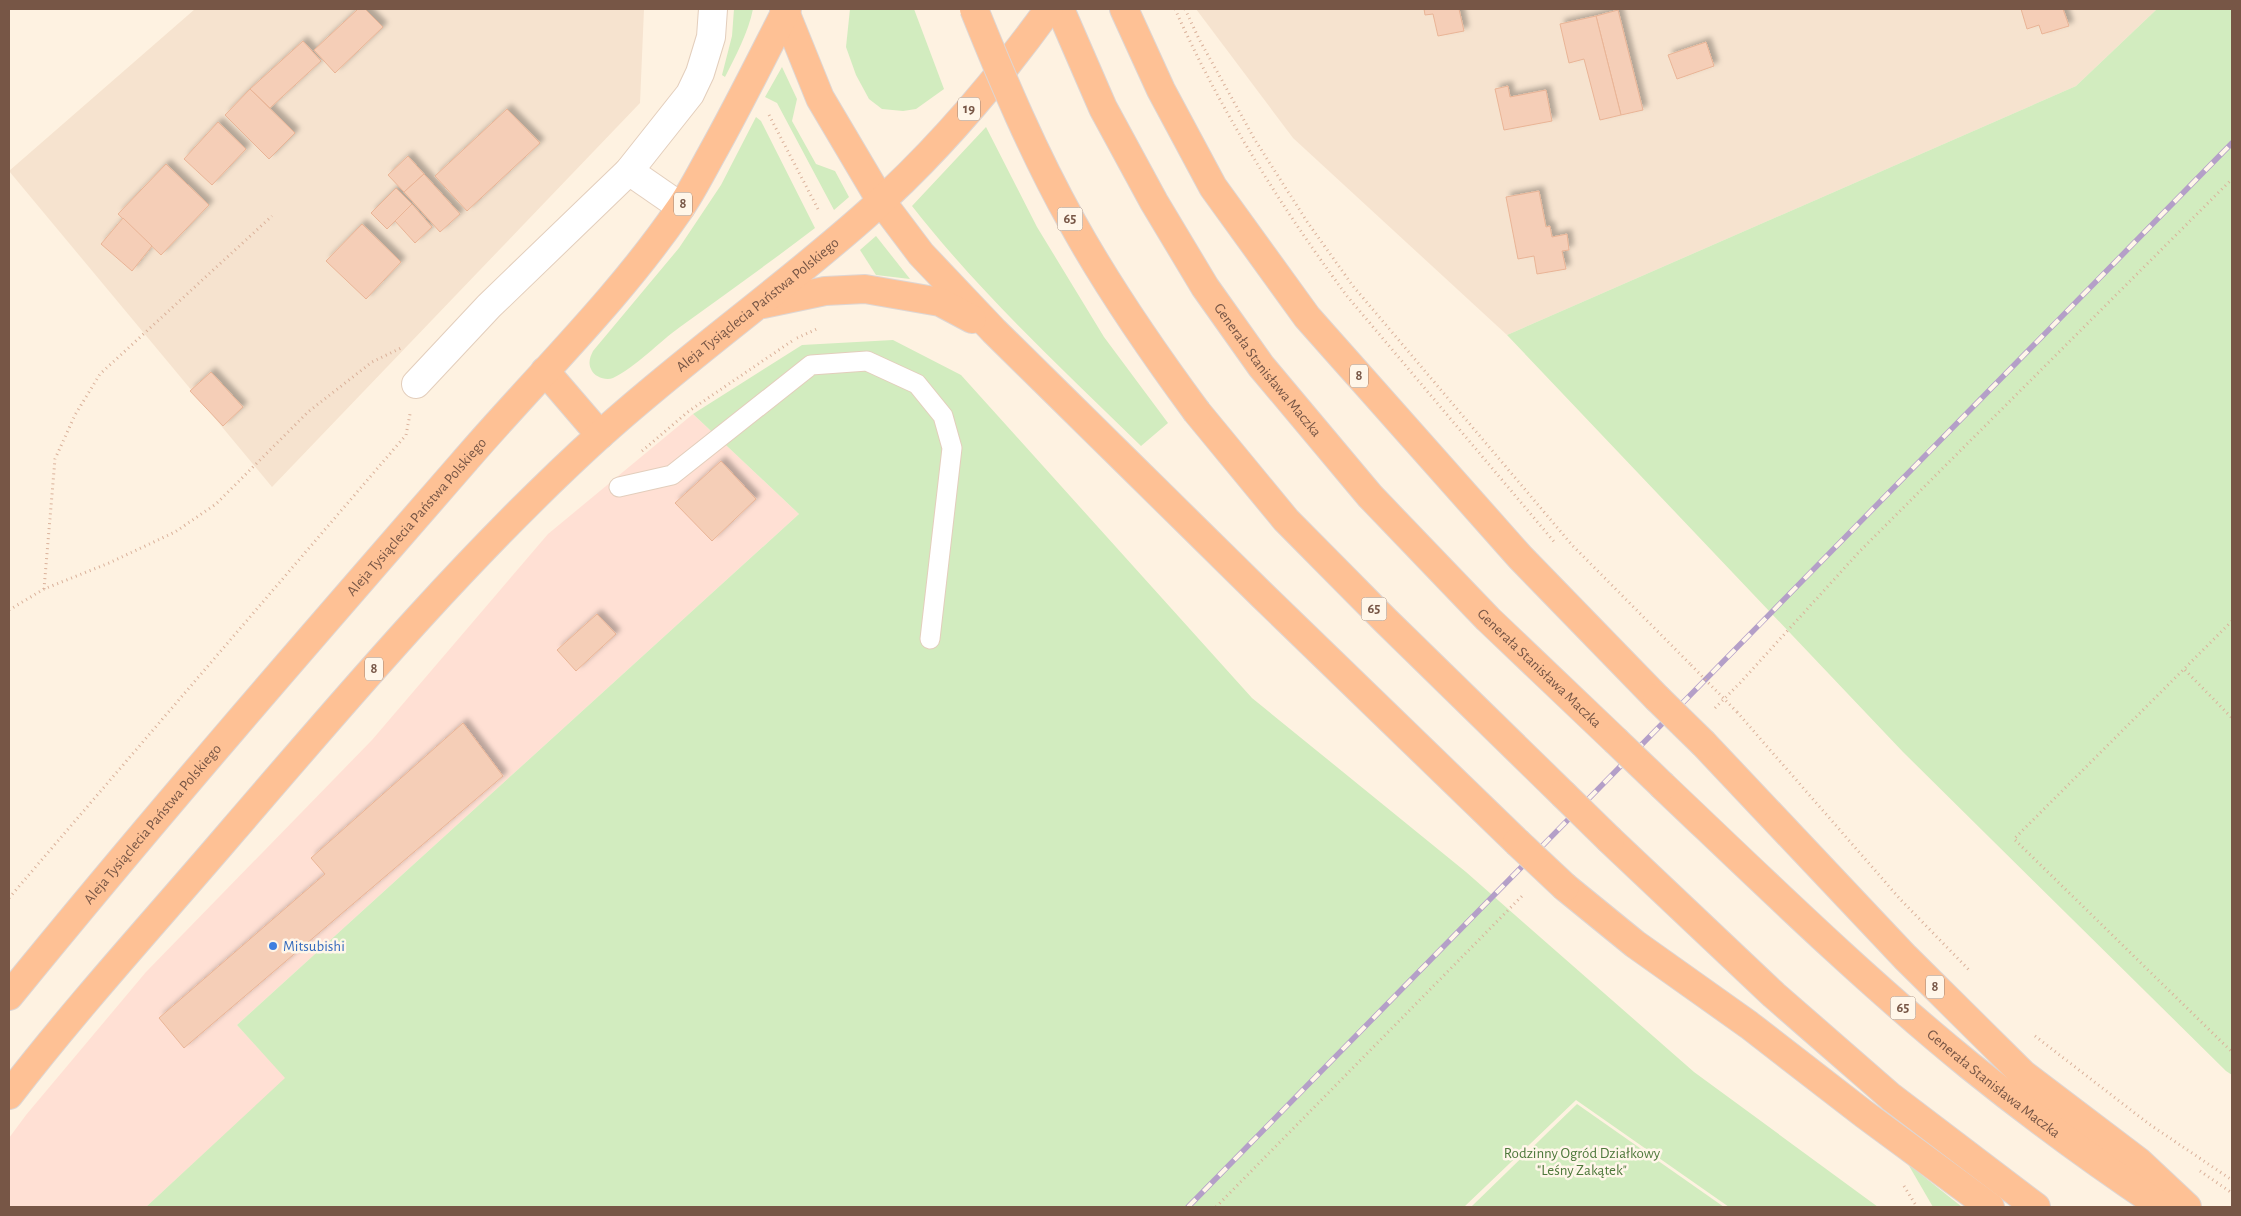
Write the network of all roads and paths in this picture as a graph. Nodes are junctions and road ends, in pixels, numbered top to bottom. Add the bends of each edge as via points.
1 (713, 9) edge
2 (974, 9) edge
3 (1049, 9) edge
4 (1060, 9) edge
5 (1124, 9) edge
6 (1175, 9) edge
7 (1185, 9) edge
8 (786, 10) edge
9 (629, 170) junction
10 (2232, 179) edge
11 (881, 201) junction
12 (682, 207) junction
13 (272, 216) dead end
14 (759, 305) junction
15 (821, 328) dead end
16 (994, 331) junction
17 (408, 345) dead end
18 (545, 371) junction
19 (416, 384) joint
20 (600, 435) junction
21 (638, 454) dead end
22 (619, 487) dead end
23 (1561, 549) dead end
24 (44, 589) junction
25 (9, 610) edge
26 (2232, 621) edge
27 (930, 639) dead end
28 (2185, 670) junction
29 (1711, 711) dead end
30 (2232, 718) edge
31 (1526, 893) dead end
32 (9, 898) edge
33 (1972, 974) dead end
34 (9, 996) edge
35 (2031, 1032) dead end
36 (2232, 1052) edge
37 (9, 1095) edge
38 (2232, 1180) edge
39 (1216, 1207) edge
40 (1990, 1207) edge
41 (2036, 1207) edge
42 (2162, 1207) edge
43 (2187, 1207) edge

1 - 9 street via 711,37 690,94
2 - 41 highway, 65, bridge via 1020,118 1072,222 1141,335 1197,412 1286,520 1610,840 1774,995 1891,1097
3 - 11 highway, 19 via 968,110
4 - 42 highway, Generała Stanisława Maczka / 65, bridge via 1103,108 1205,287 1261,366 1376,503 1488,619 1833,947 1970,1066 2094,1162
5 - 43 highway, 8, bridge via 1161,90 1213,187 1307,317 1520,557 1704,744 1905,957 2023,1074 2139,1162
6 - 23 path via 1229,115 1318,257 1346,296
7 - 33 path, bridge via 1255,140 1353,286 1572,545 1738,712 1900,899
8 - 11 highway via 820,98
8 - 12 highway, Aleja Tysiąclecia Państwa Polskiego / 8 via 744,96
9 - 12 street
9 - 19 street via 489,306
10 - 29 path via 1859,552
11 - 14 highway, Aleja Tysiąclecia Państwa Polskiego / 19
11 - 16 highway via 921,254
12 - 18 highway, Aleja Tysiąclecia Państwa Polskiego / 8 via 605,306
13 - 24 path via 100,374 55,459
14 - 16 highway, 8 via 825,291 865,288 940,302
14 - 20 highway, Aleja Tysiąclecia Państwa Polskiego / 8
15 - 21 path via 806,333 736,377 689,410
16 - 40 highway, 8, bridge via 1565,887 1635,944 1749,1025
17 - 24 path via 372,362 308,412 216,504 175,532
18 - 20 highway
18 - 34 highway, Aleja Tysiąclecia Państwa Polskiego / 8 via 76,914
19 - 32 path via 406,435
20 - 37 highway, Aleja Tysiąclecia Państwa Polskiego / 8 via 504,529 367,677
22 - 27 lane via 672,475 811,365 867,361 917,384 943,416 952,448
24 - 25 path
26 - 28 path
28 - 30 path
28 - 36 path via 2014,838
31 - 39 path
35 - 38 path via 2150,1124

